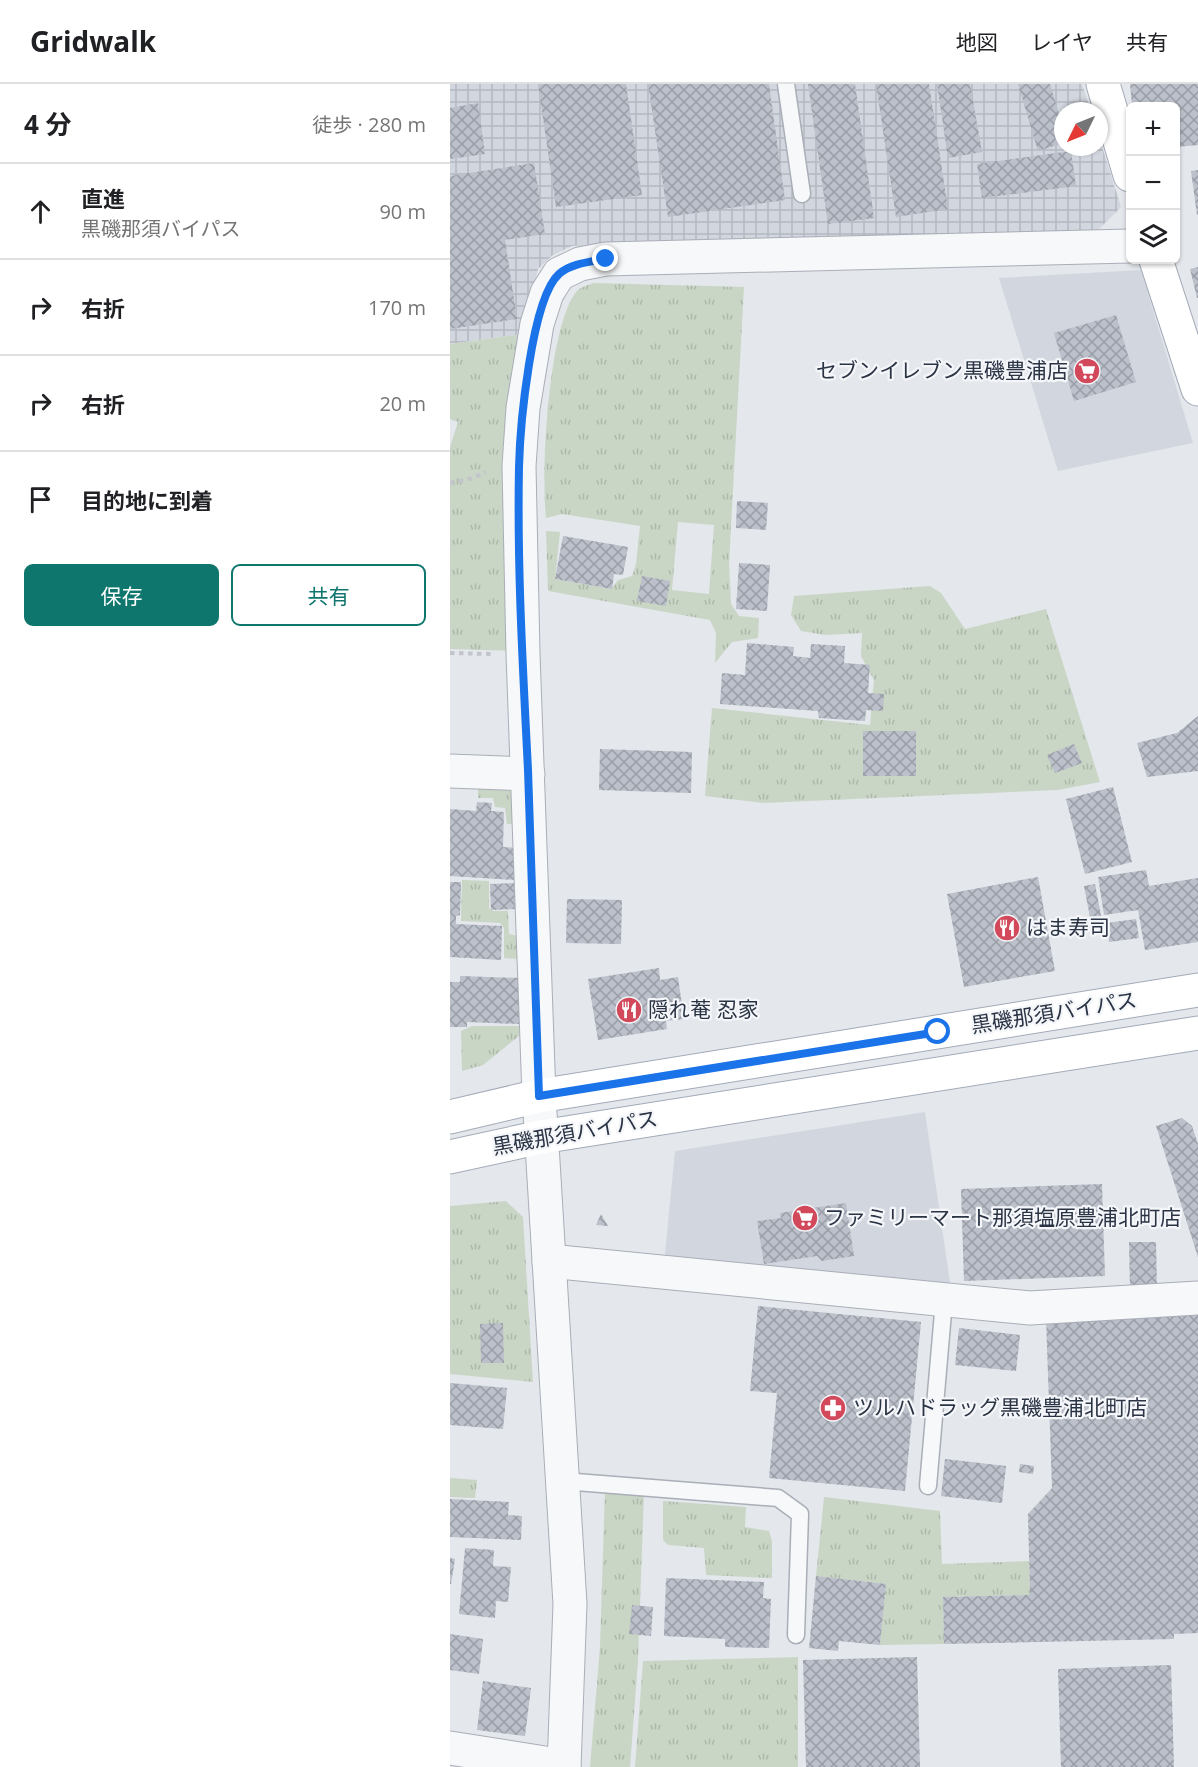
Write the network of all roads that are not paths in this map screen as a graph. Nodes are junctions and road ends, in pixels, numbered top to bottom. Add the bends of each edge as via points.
1 (786, 84) edge
2 (1103, 84) edge
3 (1126, 159) edge
4 (802, 194) dead end
5 (1126, 246) edge
6 (1157, 264) edge
7 (1198, 389) edge
8 (450, 771) edge
9 (528, 774) junction
10 (1198, 990) edge
11 (1198, 1034) edge
12 (539, 1096) junction
13 (450, 1117) edge
14 (542, 1137) junction
15 (450, 1157) edge
16 (549, 1260) junction
17 (1198, 1298) edge
18 (944, 1301) junction
19 (563, 1481) junction
20 (928, 1486) dead end
21 (796, 1635) dead end
22 (450, 1748) edge
23 (564, 1766) edge

1 - 4 lane
2 - 3 main road
5 - 9 street via 606,259 580,264 559,274 547,293 537,324 523,408 519,466
6 - 7 main road
8 - 9 street
9 - 12 street
10 - 12 main road, 黒磯那須バイパス
11 - 14 main road, 黒磯那須バイパス
12 - 13 main road, 黒磯那須バイパス
12 - 14 street
14 - 15 main road, 黒磯那須バイパス
14 - 16 street
16 - 18 street
16 - 19 street
17 - 18 street via 1030,1308
18 - 20 lane
19 - 21 lane via 778,1498 800,1514
19 - 23 street via 570,1604
22 - 23 street

